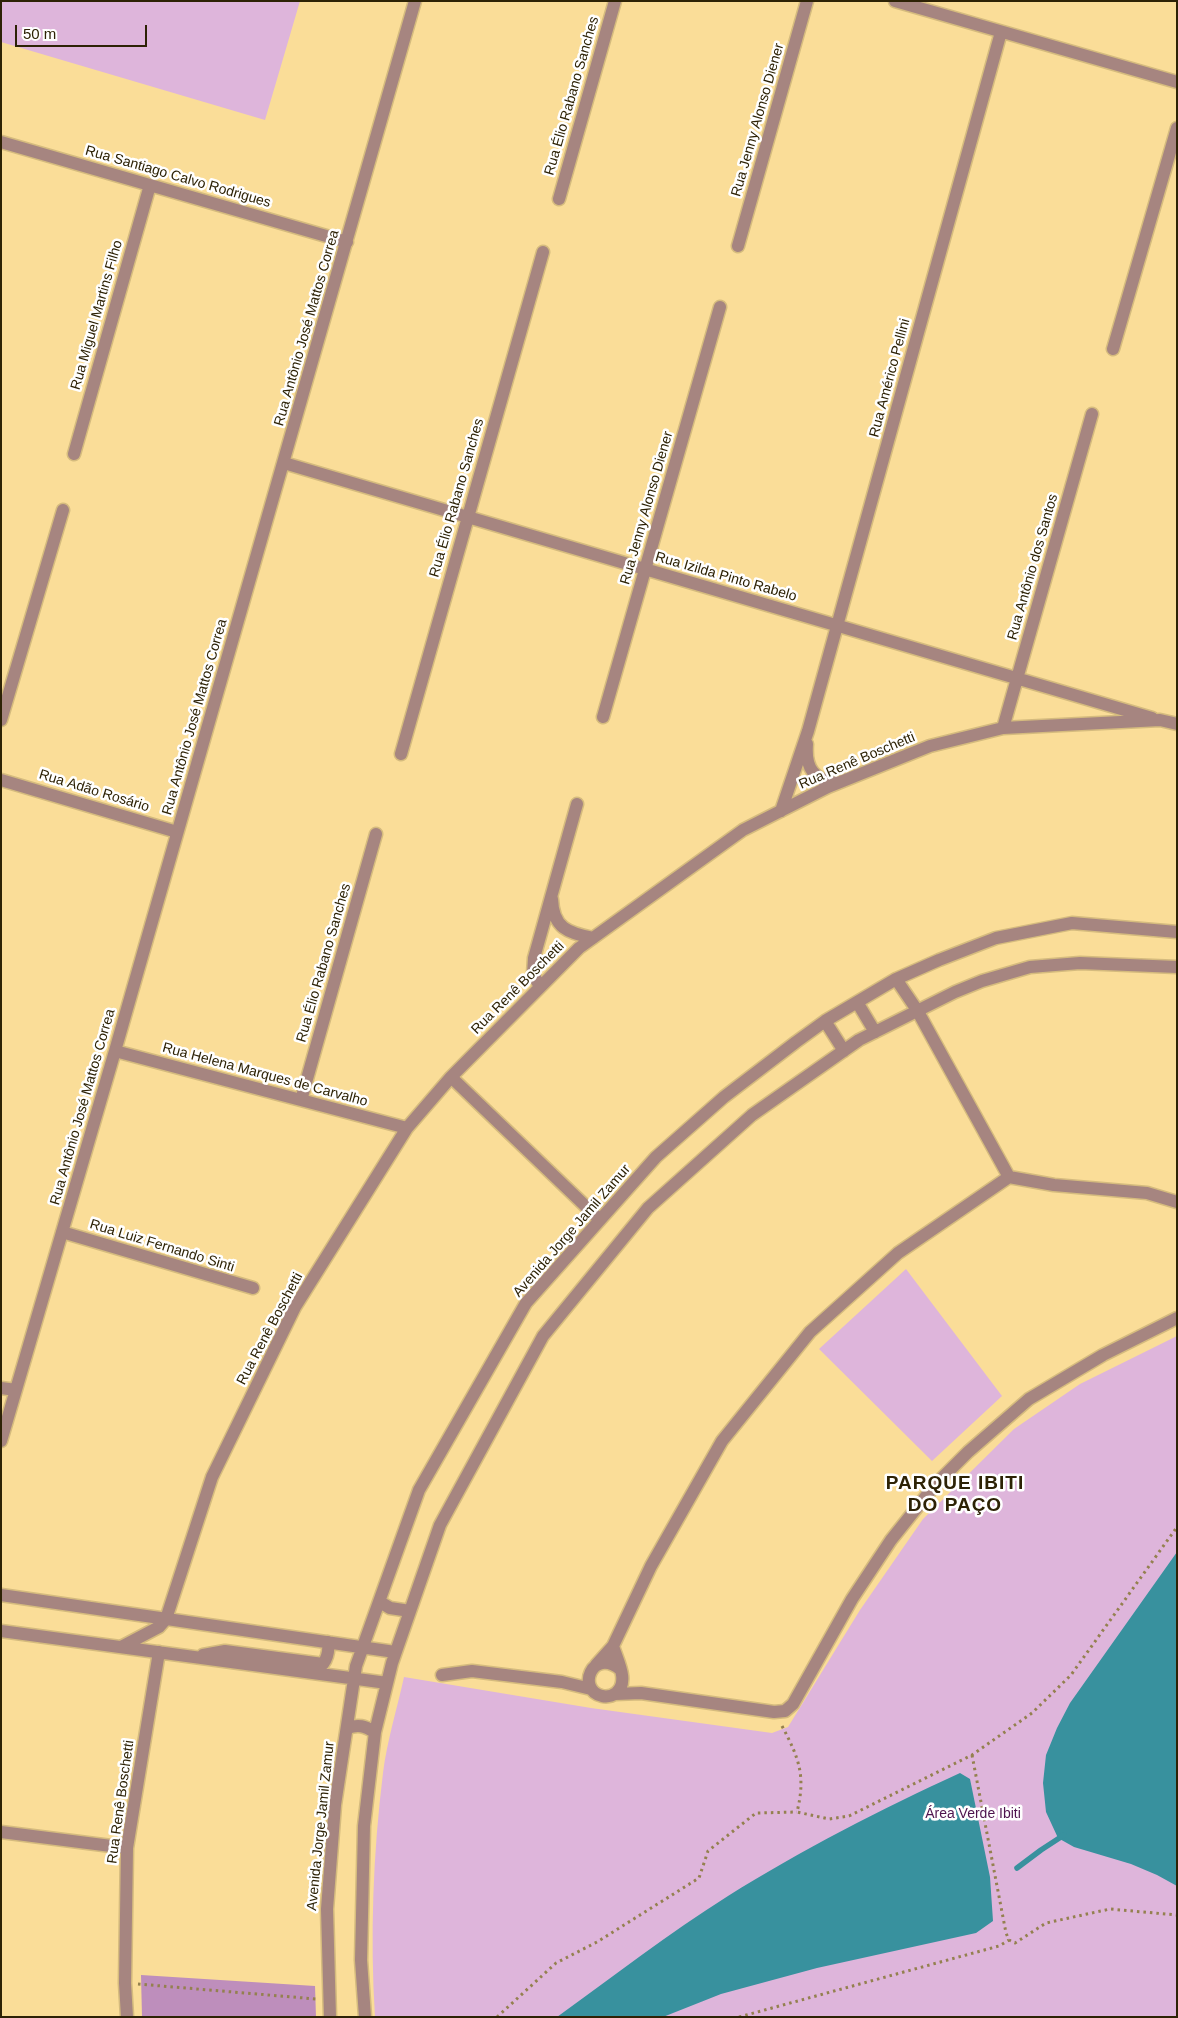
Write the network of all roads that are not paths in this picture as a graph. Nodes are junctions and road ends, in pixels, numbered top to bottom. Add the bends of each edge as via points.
1 (415, 1) edge
2 (615, 1) edge
3 (807, 1) edge
4 (895, 1) edge
5 (1001, 32) junction
6 (1177, 82) edge
7 (1177, 128) edge
8 (1, 142) edge
9 (150, 185) junction
10 (559, 199) dead end
11 (347, 242) junction
12 (738, 246) dead end
13 (544, 252) dead end
14 (720, 307) dead end
15 (1113, 349) dead end
16 (1092, 414) dead end
17 (74, 454) dead end
18 (284, 463) junction
19 (62, 510) dead end
20 (468, 517) junction
21 (645, 569) junction
22 (837, 626) junction
23 (1017, 678) junction
24 (603, 717) dead end
25 (1, 720) edge
26 (1160, 720) junction
27 (1177, 724) edge
28 (1003, 728) junction
29 (808, 731) junction
30 (401, 754) dead end
31 (1, 780) edge
32 (838, 783) junction
33 (577, 804) dead end
34 (780, 811) junction
35 (177, 832) junction
36 (376, 834) dead end
37 (552, 892) junction
38 (1177, 932) edge
39 (593, 938) junction
40 (1177, 967) edge
41 (896, 979) junction
42 (540, 987) junction
43 (856, 1002) junction
44 (918, 1010) junction
45 (825, 1021) junction
46 (875, 1032) junction
47 (115, 1051) junction
48 (844, 1051) junction
49 (450, 1077) junction
50 (302, 1100) junction
51 (407, 1128) junction
52 (1009, 1177) junction
53 (1177, 1202) edge
54 (600, 1220) junction
55 (62, 1232) junction
56 (253, 1288) dead end
57 (1177, 1318) edge
58 (1, 1388) edge
59 (16, 1390) junction
60 (1, 1441) edge
61 (1, 1595) edge
62 (380, 1602) junction
63 (410, 1611) junction
64 (166, 1619) junction
65 (1, 1631) edge
66 (328, 1642) junction
67 (613, 1646) junction
68 (121, 1647) junction
69 (363, 1647) junction
70 (159, 1652) junction
71 (395, 1652) junction
72 (190, 1657) junction
73 (593, 1669) junction
74 (622, 1673) junction
75 (442, 1675) dead end
76 (354, 1679) junction
77 (562, 1682) junction
78 (388, 1683) junction
79 (591, 1689) junction
80 (641, 1693) junction
81 (615, 1694) junction
82 (347, 1728) junction
83 (375, 1732) junction
84 (1, 1832) edge
85 (127, 1848) junction
86 (126, 2017) edge
87 (330, 2017) edge
88 (365, 2017) edge

1 - 11 street, Rua Antônio José Mattos Correa
2 - 10 street, Rua Élio Rabano Sanches
3 - 12 street, Rua Jenny Alonso Diener
4 - 5 street
5 - 6 street
5 - 22 street, Rua Américo Pellini
7 - 15 street
8 - 9 street, Rua Santiago Calvo Rodrigues
9 - 11 street, Rua Santiago Calvo Rodrigues
9 - 17 street, Rua Miguel Martins Filho
11 - 18 street, Rua Antônio José Mattos Correa
13 - 20 street, Rua Élio Rabano Sanches
14 - 21 street, Rua Jenny Alonso Diener
16 - 23 street, Rua Antônio dos Santos
18 - 20 street, Rua Izilda Pinto Rabelo
18 - 35 street, Rua Antônio José Mattos Correa
19 - 25 street
20 - 21 street, Rua Izilda Pinto Rabelo
20 - 30 street, Rua Élio Rabano Sanches
21 - 22 street, Rua Izilda Pinto Rabelo
21 - 24 street, Rua Jenny Alonso Diener
22 - 23 street, Rua Izilda Pinto Rabelo
22 - 29 street, Rua Américo Pellini
23 - 26 street, Rua Izilda Pinto Rabelo
23 - 28 street, Rua Antônio dos Santos
26 - 27 street, Rua Renê Boschetti
26 - 28 street, Rua Renê Boschetti
28 - 32 street, Rua Renê Boschetti via 930,746
29 - 32 street, Rua Américo Pellini via 806,756 811,770 824,782
29 - 34 street, Rua Américo Pellini
31 - 35 street, Rua Adão Rosário
32 - 34 street, Rua Renê Boschetti
33 - 37 street
34 - 39 street, Rua Renê Boschetti via 743,830
35 - 47 street, Rua Antônio José Mattos Correa
36 - 50 street, Rua Élio Rabano Sanches
37 - 39 street via 553,913 564,929
37 - 42 street via 534,958 533,974
38 - 41 street, Avenida Jorge Jamil Zamur via 1072,923 996,938
39 - 42 street, Rua Renê Boschetti
40 - 44 street via 1080,963 1030,967 982,981
41 - 43 street, Avenida Jorge Jamil Zamur
41 - 44 street
42 - 49 street, Rua Renê Boschetti
43 - 45 street, Avenida Jorge Jamil Zamur
43 - 46 street
44 - 46 street
44 - 52 street
45 - 48 street
45 - 54 street, Avenida Jorge Jamil Zamur via 724,1097 656,1157
46 - 48 street
47 - 50 street, Rua Helena Marques de Carvalho
47 - 55 street, Rua Antônio José Mattos Correa
48 - 63 street via 752,1115 648,1208 543,1336 440,1525
49 - 51 street, Rua Renê Boschetti
49 - 54 street
50 - 51 street, Rua Helena Marques de Carvalho
51 - 64 street, Rua Renê Boschetti via 291,1316 212,1476
52 - 53 street via 1054,1185 1147,1193
52 - 67 street via 898,1253 810,1332 722,1441 651,1566
54 - 62 street, Avenida Jorge Jamil Zamur via 521,1312 419,1490
55 - 56 street, Rua Luiz Fernando Sinti
55 - 59 street, Rua Antônio José Mattos Correa
57 - 80 street via 1103,1355 1029,1399 968,1452 935,1485 891,1540 852,1599 793,1704 784,1711
58 - 59 street
59 - 60 street, Rua Antônio José Mattos Correa
61 - 64 street
62 - 63 street via 390,1608
62 - 69 street, Avenida Jorge Jamil Zamur
63 - 71 street
64 - 66 street
64 - 68 street via 159,1627
65 - 68 street
66 - 69 street
66 - 72 street via 329,1650 323,1664 225,1651
67 - 73 street
67 - 74 street
68 - 70 street
69 - 71 street
69 - 76 street, Avenida Jorge Jamil Zamur
70 - 72 street
70 - 85 street, Rua Renê Boschetti
71 - 78 street
72 - 76 street
73 - 74 street via 604,1662 612,1663
73 - 77 street
73 - 79 street via 588,1680
74 - 80 street
74 - 81 street via 622,1687
75 - 77 street via 472,1671
76 - 78 street
76 - 82 street, Avenida Jorge Jamil Zamur
77 - 79 street
78 - 83 street
79 - 81 street via 606,1697
80 - 81 street
82 - 83 street, Avenida Jorge Jamil Zamur via 357,1724
82 - 87 street, Avenida Jorge Jamil Zamur via 335,1805 326,1909
83 - 88 street via 364,1826 361,1960
84 - 85 street
85 - 86 street, Rua Renê Boschetti

